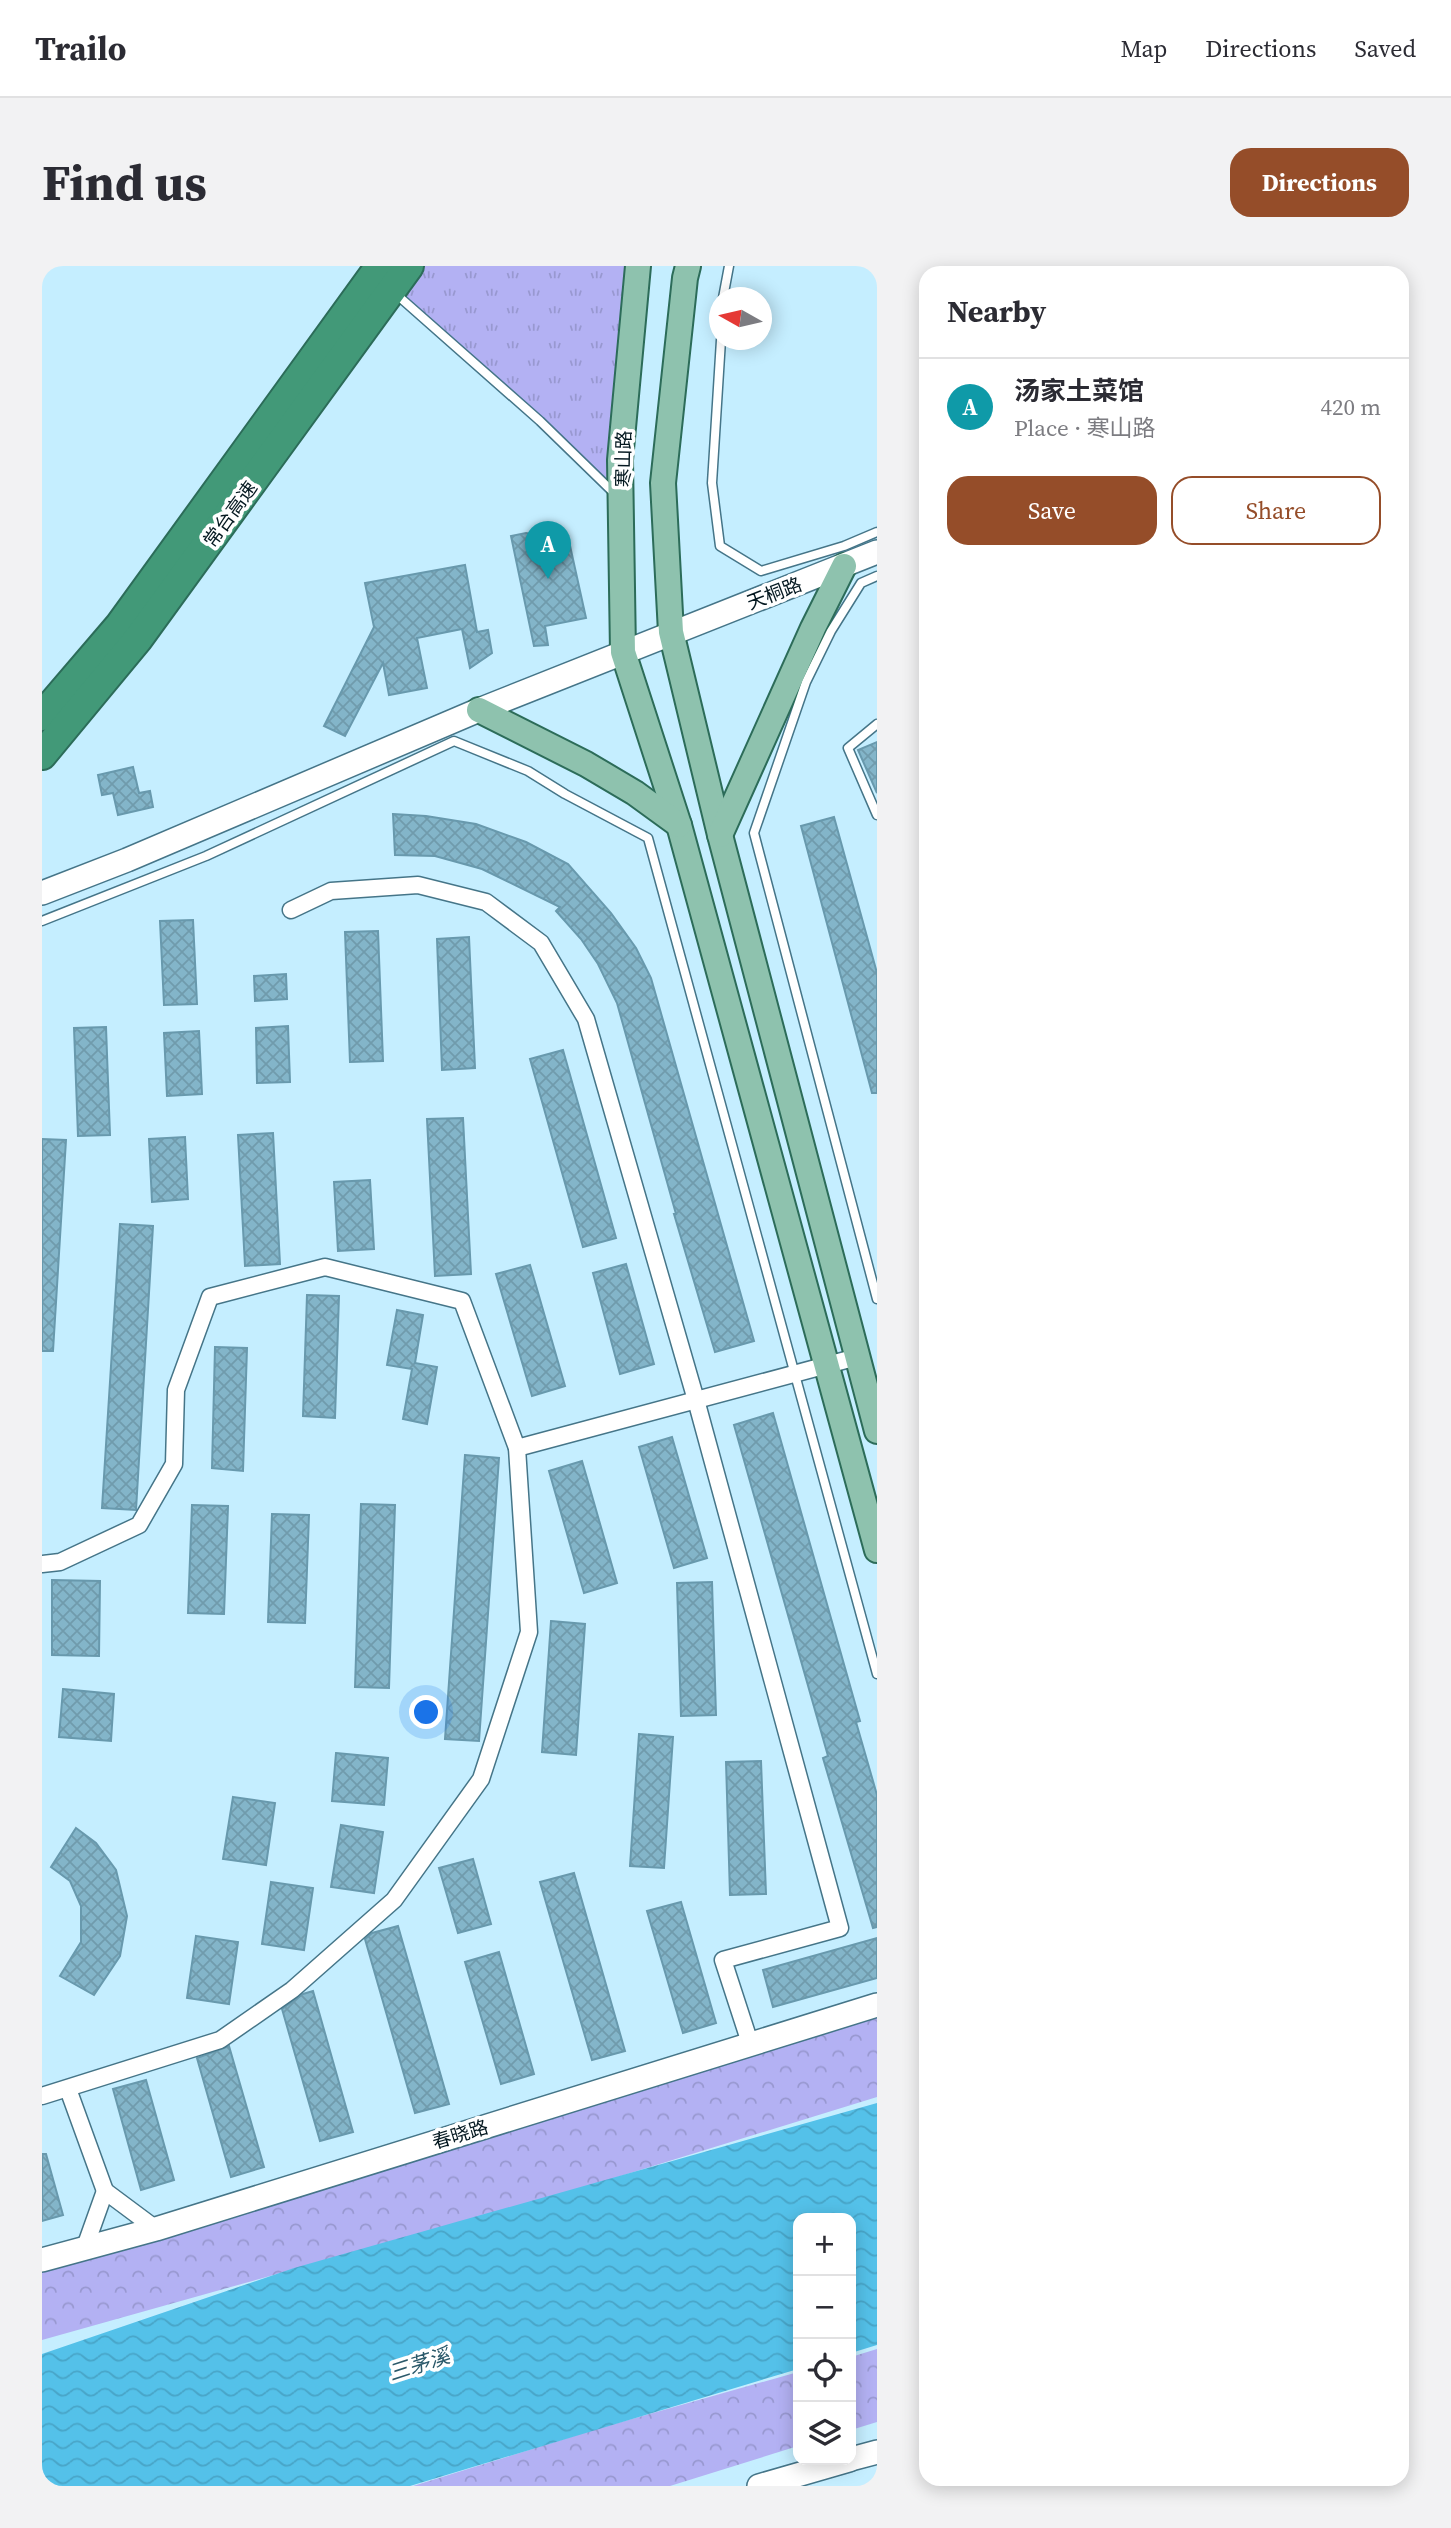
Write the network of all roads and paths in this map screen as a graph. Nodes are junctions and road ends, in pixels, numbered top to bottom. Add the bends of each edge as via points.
1 (366, 266) edge
2 (380, 266) edge
3 (409, 266) edge
4 (638, 266) edge
5 (688, 266) edge
6 (729, 266) edge
7 (725, 287) edge
8 (720, 350) edge
9 (622, 500) junction
10 (877, 532) edge
11 (877, 552) edge
12 (844, 566) junction
13 (877, 576) edge
14 (671, 632) junction
15 (623, 652) junction
16 (479, 710) junction
17 (42, 716) edge
18 (877, 724) edge
19 (42, 755) edge
20 (877, 816) edge
21 (679, 825) junction
22 (720, 835) junction
23 (42, 893) edge
24 (292, 910) dead end
25 (42, 921) edge
26 (877, 1299) edge
27 (857, 1357) junction
28 (826, 1366) junction
29 (794, 1374) junction
30 (696, 1401) junction
31 (877, 1431) edge
32 (517, 1448) junction
33 (877, 1550) edge
34 (42, 1564) edge
35 (877, 1674) edge
36 (877, 2005) edge
37 (750, 2043) junction
38 (68, 2089) junction
39 (42, 2096) edge
40 (105, 2191) junction
41 (156, 2229) junction
42 (85, 2247) junction
43 (42, 2260) edge
44 (877, 2452) edge
45 (856, 2458) edge
46 (832, 2465) edge
47 (759, 2486) edge

1 - 9 lane
2 - 17 highway, 常台高速 via 120,625
3 - 19 highway, 常台高速 via 138,639
4 - 9 main road, 寒山路 via 620,460
5 - 14 main road via 663,483
6 - 7 lane
8 - 10 lane via 712,483 720,546 761,571
9 - 15 main road, 寒山路
11 - 12 street, 天桐路
12 - 14 street, 天桐路
12 - 22 main road
13 - 26 lane via 861,583 831,631 784,740 754,833
14 - 15 street, 天桐路
14 - 22 main road
15 - 16 street, 天桐路
15 - 21 main road, 寒山路
16 - 21 main road via 586,764
16 - 23 street, 天桐路
18 - 20 lane via 848,748
21 - 28 main road, 寒山路
22 - 27 main road
24 - 30 street via 331,891 418,884 486,902 541,943 586,1019
25 - 29 lane via 206,856 454,741 528,771 648,838
27 - 28 street
27 - 31 main road
28 - 29 street
28 - 33 main road, 寒山路
29 - 30 street
29 - 35 lane
30 - 32 street
30 - 37 street via 840,1927 723,1960
32 - 34 street via 462,1301 324,1267 210,1297 177,1390 174,1464 139,1525 60,1562
32 - 38 street via 529,1632 481,1779 394,1900 292,1990 220,2040
36 - 37 street, 春晓路
37 - 41 street, 春晓路
38 - 39 street
38 - 40 street
40 - 41 street
40 - 42 street
41 - 42 street, 春晓路
42 - 43 street, 春晓路
44 - 45 street
46 - 47 street

